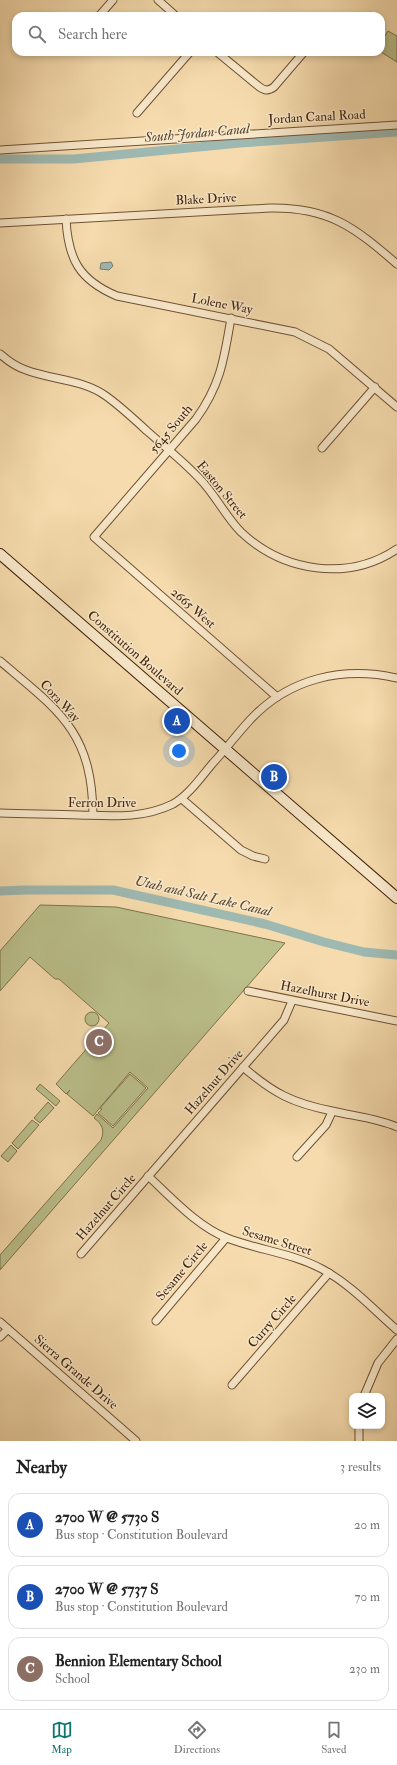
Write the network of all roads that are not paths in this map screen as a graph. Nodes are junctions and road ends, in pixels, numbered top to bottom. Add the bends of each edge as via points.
1 (113, 0) edge
2 (158, 0) edge
3 (102, 12) edge
4 (172, 12) edge
5 (187, 56) edge
6 (223, 56) edge
7 (301, 56) edge
8 (137, 113) dead end
9 (397, 125) edge
10 (0, 150) edge
11 (66, 219) junction
12 (0, 223) edge
13 (397, 264) edge
14 (231, 318) junction
15 (0, 354) edge
16 (375, 388) junction
17 (397, 407) edge
18 (322, 448) dead end
19 (169, 450) junction
20 (94, 537) joint
21 (397, 549) edge
22 (0, 554) edge
23 (0, 661) edge
24 (397, 678) edge
25 (277, 697) junction
26 (226, 749) junction
27 (182, 799) junction
28 (0, 813) edge
29 (93, 815) junction
30 (265, 859) dead end
31 (396, 894) edge
32 (248, 992) dead end
33 (292, 1000) junction
34 (397, 1021) edge
35 (243, 1067) junction
36 (332, 1112) junction
37 (397, 1127) edge
38 (297, 1157) dead end
39 (148, 1176) junction
40 (226, 1238) junction
41 (81, 1254) dead end
42 (329, 1273) junction
43 (156, 1321) dead end
44 (0, 1322) edge
45 (8, 1328) junction
46 (397, 1330) edge
47 (0, 1337) edge
48 (397, 1339) edge
49 (232, 1385) dead end
50 (365, 1393) edge
51 (359, 1429) edge
52 (136, 1441) edge
53 (358, 1441) edge

1 - 3 street
2 - 4 street
5 - 8 street
6 - 7 street via 257,86 268,90 274,87
9 - 10 street, Jordan Canal Road
11 - 12 street, Blake Drive
11 - 13 street, Blake Drive via 270,208 300,209 319,213 349,226
11 - 14 street, Lolene Way via 70,252 74,260 84,276 103,290 117,296
14 - 16 street, Lolene Way via 283,328 306,337 329,349
14 - 19 street, 5645 South via 224,358 213,393 196,419
15 - 19 street, Easton Street via 24,370 75,382 98,391
16 - 17 street, Lolene Way
16 - 18 street
19 - 20 street, 5645 South
19 - 21 street, Easton Street via 200,479 242,533 278,558 309,567 346,568 378,560
20 - 25 street, 2665 West
22 - 26 main road, Constitution Boulevard
23 - 29 street, Cora Way via 53,707 76,737 89,772
24 - 25 street, Ferron Drive via 380,674 343,673 309,681
25 - 26 street, Ferron Drive via 251,719
26 - 27 street, Ferron Drive
26 - 31 main road, Constitution Boulevard
27 - 29 street, Ferron Drive via 137,816
27 - 30 street via 241,850
28 - 29 street, Ferron Drive
32 - 33 street, Hazelhurst Drive
33 - 34 street, Hazelhurst Drive
33 - 35 street, Hazelnut Drive via 284,1020
35 - 36 street via 282,1096
35 - 39 street, Hazelnut Drive
36 - 37 street
36 - 38 street via 326,1125
39 - 40 street, Sesame Street via 206,1227
39 - 41 street, Hazelnut Circle
40 - 42 street, Sesame Street via 297,1258
40 - 43 street, Sesame Circle
42 - 46 street, Sesame Street
42 - 49 street, Curry Circle
44 - 45 street, Sierra Grande Drive
45 - 47 street
45 - 52 street, Sierra Grande Drive
48 - 50 street via 378,1363
51 - 53 street

